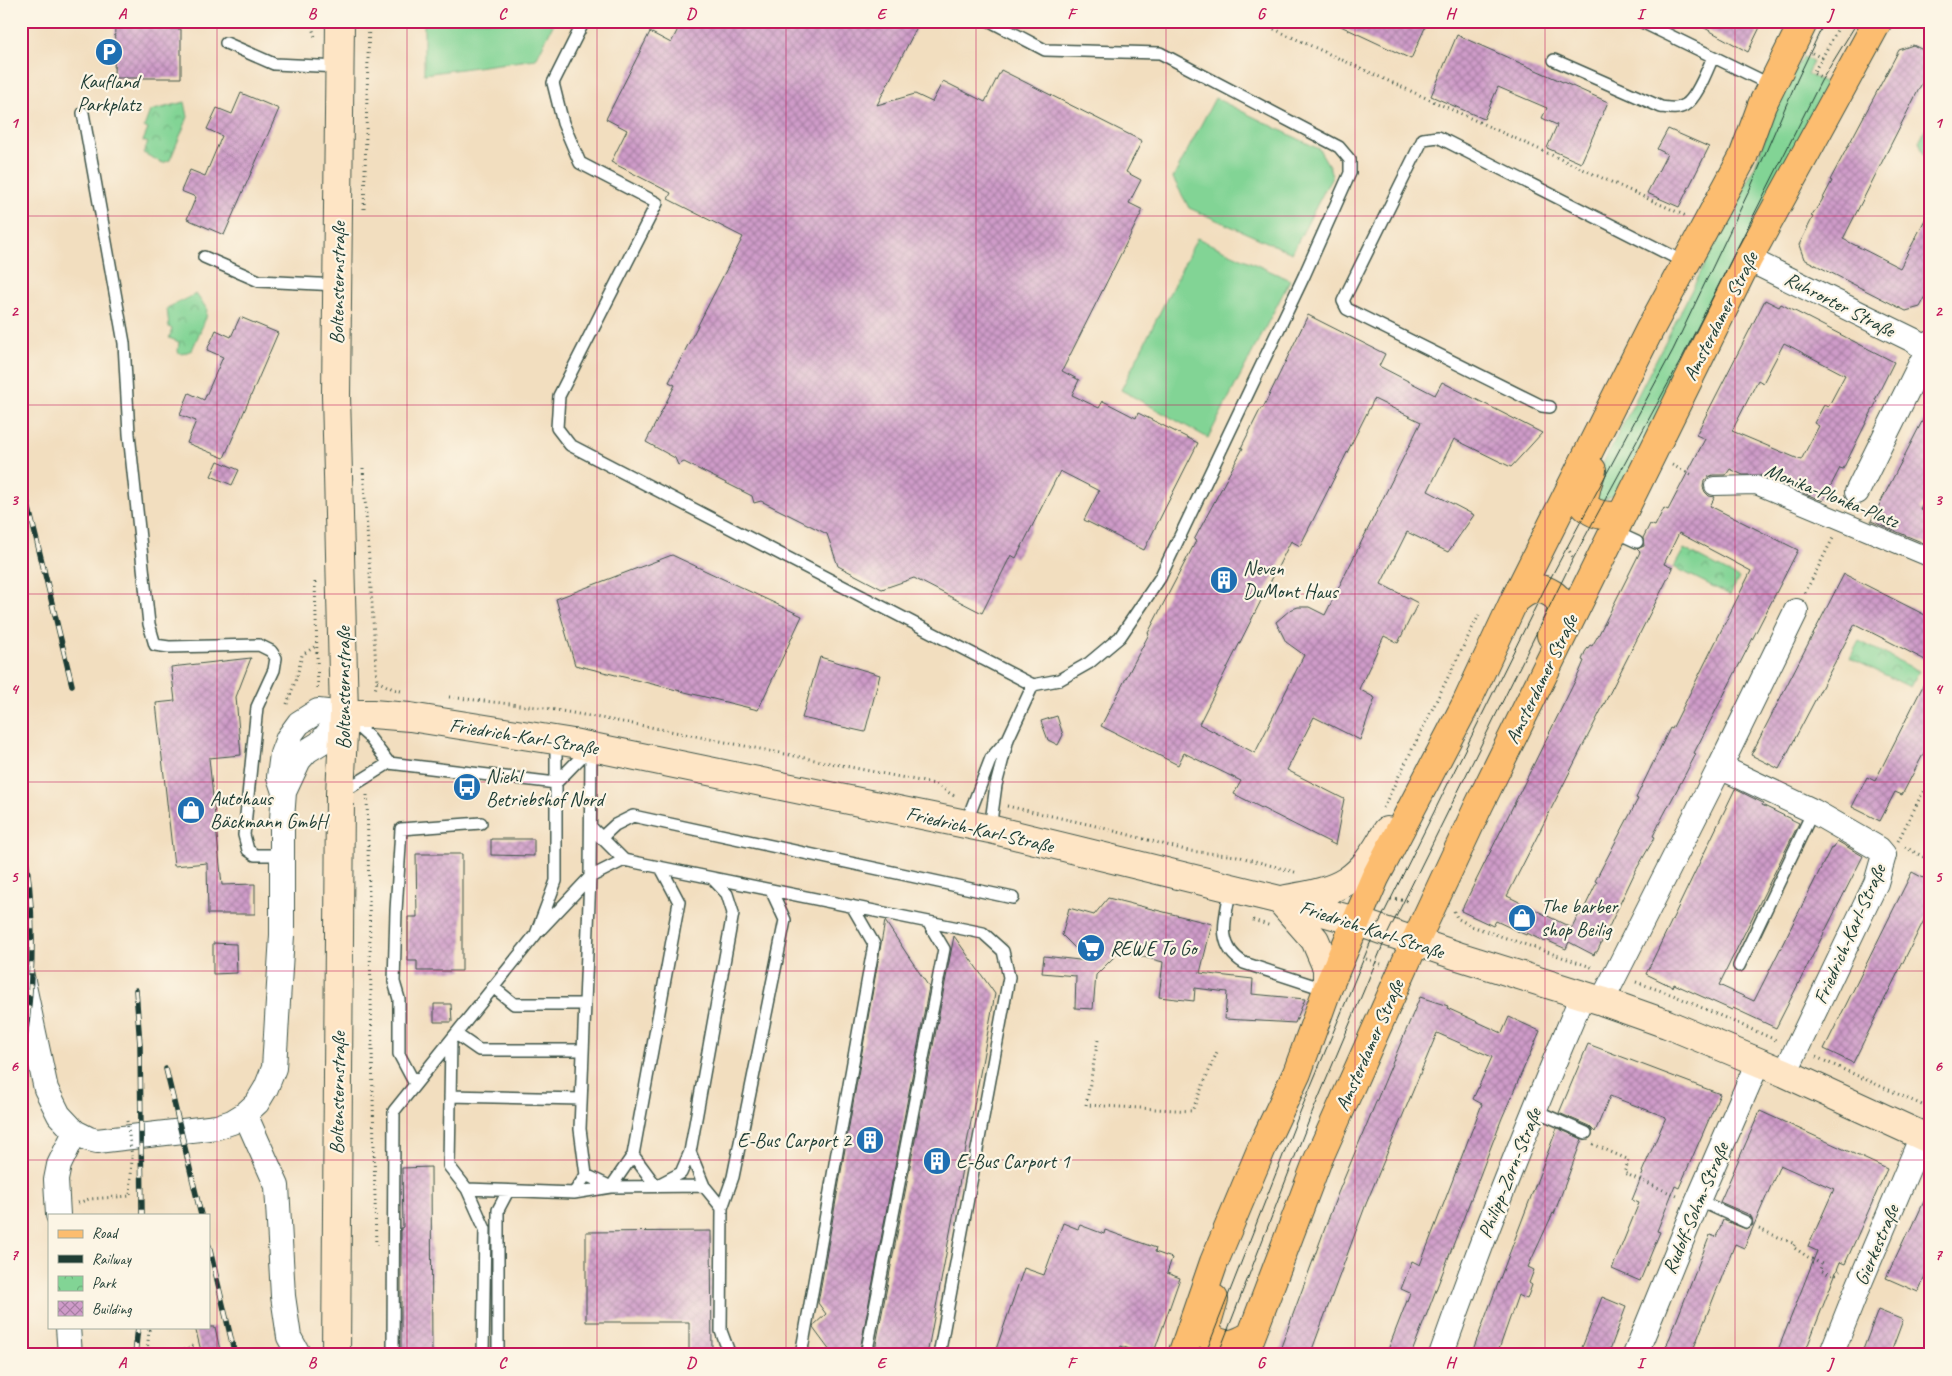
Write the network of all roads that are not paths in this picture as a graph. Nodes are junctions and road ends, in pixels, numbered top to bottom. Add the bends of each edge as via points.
1 (340, 21) edge
2 (584, 21) edge
3 (990, 21) edge
4 (1640, 21) edge
5 (1804, 21) edge
6 (1878, 21) edge
7 (226, 43) dead end
8 (1713, 57) junction
9 (1554, 60) dead end
10 (340, 68) junction
11 (1771, 85) junction
12 (82, 113) dead end
13 (204, 257) dead end
14 (1748, 259) junction
15 (1686, 263) junction
16 (337, 285) junction
17 (1929, 349) edge
18 (1550, 407) dead end
19 (1588, 454) junction
20 (1714, 486) dead end
21 (1857, 492) dead end
22 (1617, 523) junction
23 (1637, 542) dead end
24 (1931, 558) edge
25 (1514, 601) junction
26 (1796, 611) road end
27 (1551, 656) junction
28 (1033, 685) junction
29 (344, 714) junction
30 (1008, 738) junction
31 (556, 740) junction
32 (591, 747) junction
33 (389, 763) junction
34 (1720, 767) junction
35 (556, 784) junction
36 (1423, 786) junction
37 (340, 794) junction
38 (1814, 811) junction
39 (981, 814) junction
40 (481, 823) dead end
41 (591, 827) junction
42 (601, 838) junction
43 (282, 855) junction
44 (624, 860) junction
45 (661, 868) junction
46 (590, 877) junction
47 (712, 878) junction
48 (771, 890) junction
49 (1013, 898) dead end
50 (1229, 900) junction
51 (1280, 900) junction
52 (852, 906) junction
53 (1355, 921) junction
54 (928, 922) junction
55 (536, 934) junction
56 (1415, 942) junction
57 (1739, 966) dead end
58 (21, 972) edge
59 (493, 987) junction
60 (1327, 990) junction
61 (1592, 998) junction
62 (585, 1004) junction
63 (454, 1037) junction
64 (583, 1050) junction
65 (1758, 1062) junction
66 (1785, 1073) junction
67 (415, 1084) junction
68 (450, 1096) junction
69 (582, 1099) junction
70 (245, 1114) junction
71 (1531, 1116) junction
72 (75, 1132) junction
73 (1586, 1134) dead end
74 (1926, 1138) edge
75 (690, 1152) junction
76 (633, 1155) junction
77 (586, 1174) junction
78 (656, 1186) junction
79 (704, 1186) junction
80 (611, 1187) junction
81 (467, 1189) junction
82 (508, 1191) junction
83 (574, 1193) junction
84 (1696, 1206) junction
85 (722, 1208) junction
86 (58, 1214) edge
87 (1746, 1222) dead end
88 (1214, 1262) junction
89 (68, 1328) edge
90 (1247, 1345) edge
91 (497, 1351) edge
92 (70, 1355) edge
93 (299, 1355) edge
94 (336, 1355) edge
95 (393, 1355) edge
96 (484, 1355) edge
97 (730, 1355) edge
98 (801, 1355) edge
99 (866, 1355) edge
100 (939, 1355) edge
101 (1182, 1355) edge
102 (1441, 1355) edge
103 (1636, 1355) edge
104 (1832, 1355) edge

1 - 10 main road, Boltensternstraße
2 - 28 lane via 553,83 563,123 580,163 657,203 559,396 557,428 570,445
3 - 28 lane via 1045,50 1160,53 1339,147 1350,160 1350,173 1304,276 1160,578 1120,637 1089,663 1059,680
4 - 8 lane
5 - 11 main road
6 - 14 main road, Amsterdamer Straße
7 - 10 lane via 274,64
8 - 9 lane via 1694,95 1685,105 1675,108 1661,107
8 - 11 lane
10 - 16 main road, Boltensternstraße
11 - 15 main road via 1743,157
12 - 43 lane via 124,343 130,443 148,615 155,645 259,645 271,651 276,658 257,707 244,835 248,850 256,855
13 - 16 lane via 259,281
14 - 17 street, Ruhrorter Straße
14 - 22 main road, Amsterdamer Straße
15 - 18 lane via 1438,137 1423,139 1342,301 1347,309 1542,406
15 - 19 main road
16 - 29 main road, Boltensternstraße via 336,395
17 - 21 street
19 - 22 main road via 1593,472 1583,504
19 - 25 main road
20 - 24 street, Monika-Plonka-Platz via 1756,485
22 - 23 lane
22 - 27 main road, Amsterdamer Straße
25 - 27 main road via 1535,589 1555,596 1561,608 1549,638
25 - 36 main road
26 - 34 street
27 - 56 main road, Amsterdamer Straße
28 - 30 lane
29 - 31 main road, Friedrich-Karl-Straße via 410,717
29 - 33 lane via 369,737
29 - 37 main road, Boltensternstraße
29 - 43 street via 318,711 300,723 288,738 279,777 284,792
30 - 39 lane via 996,785
30 - 39 lane via 991,758
31 - 32 main road, Friedrich-Karl-Straße
31 - 35 lane
32 - 35 lane
32 - 39 main road, Friedrich-Karl-Straße
32 - 41 lane
33 - 35 lane
33 - 37 lane
34 - 38 street, Friedrich-Karl-Straße
34 - 61 street
35 - 55 lane via 556,881
36 - 51 main road via 1406,798 1376,852 1363,868 1336,888
36 - 53 main road
37 - 94 main road, Boltensternstraße
38 - 57 lane
38 - 66 street, Friedrich-Karl-Straße via 1879,849 1890,849
39 - 50 main road, Friedrich-Karl-Straße
40 - 67 lane via 401,829 394,982 399,999 399,1054
41 - 42 lane
41 - 46 lane
42 - 44 lane
42 - 49 lane via 632,816
43 - 70 street via 282,935 274,1068 266,1088
44 - 45 lane
44 - 46 lane
45 - 47 lane
45 - 76 lane via 679,902
46 - 55 lane
46 - 62 lane
47 - 48 lane
47 - 75 lane via 726,894 733,913
48 - 52 lane
48 - 85 lane via 785,920 733,1177
50 - 51 main road, Friedrich-Karl-Straße
50 - 60 lane via 1224,932 1227,948 1234,957
51 - 53 main road, Friedrich-Karl-Straße
51 - 60 main road via 1315,940 1326,968
52 - 54 lane
52 - 98 lane via 874,944
53 - 56 main road, Friedrich-Karl-Straße
53 - 60 main road
54 - 99 lane via 944,949
54 - 100 lane via 983,933 1003,950 1009,977
55 - 59 lane
56 - 61 main road, Friedrich-Karl-Straße
56 - 90 main road, Amsterdamer Straße via 1317,1162
58 - 72 street via 46,1089 59,1115
59 - 62 lane via 514,1004
59 - 63 lane
60 - 88 main road via 1295,1078
61 - 65 main road, Friedrich-Karl-Straße via 1667,1024
61 - 71 street, Philipp-Zorn-Straße
62 - 64 lane
63 - 64 lane via 479,1050
63 - 67 lane
63 - 68 lane
64 - 69 lane
65 - 66 main road, Friedrich-Karl-Straße
65 - 84 street, Rudolf-Sohm-Straße
66 - 74 main road, Friedrich-Karl-Straße
67 - 95 lane via 394,1111
68 - 69 lane
68 - 81 lane via 449,1166
69 - 77 lane via 580,1129
70 - 72 street via 217,1127 123,1139 89,1140
70 - 93 street via 277,1186 283,1296 289,1337
71 - 73 lane
71 - 102 street, Philipp-Zorn-Straße
72 - 86 street via 59,1164 56,1180
74 - 104 street, Gierkestraße via 1856,1292
75 - 78 lane via 681,1173
75 - 79 lane
76 - 78 lane
76 - 80 lane
77 - 80 lane
77 - 83 lane
78 - 79 lane
78 - 80 lane
79 - 85 lane
80 - 83 lane
81 - 82 lane
81 - 96 lane via 485,1229
82 - 83 lane
82 - 91 lane via 498,1210
84 - 87 lane
84 - 103 street, Rudolf-Sohm-Straße
85 - 97 lane via 722,1332
88 - 90 main road via 1219,1285 1206,1326 1208,1333 1215,1341
88 - 101 main road
89 - 92 street

